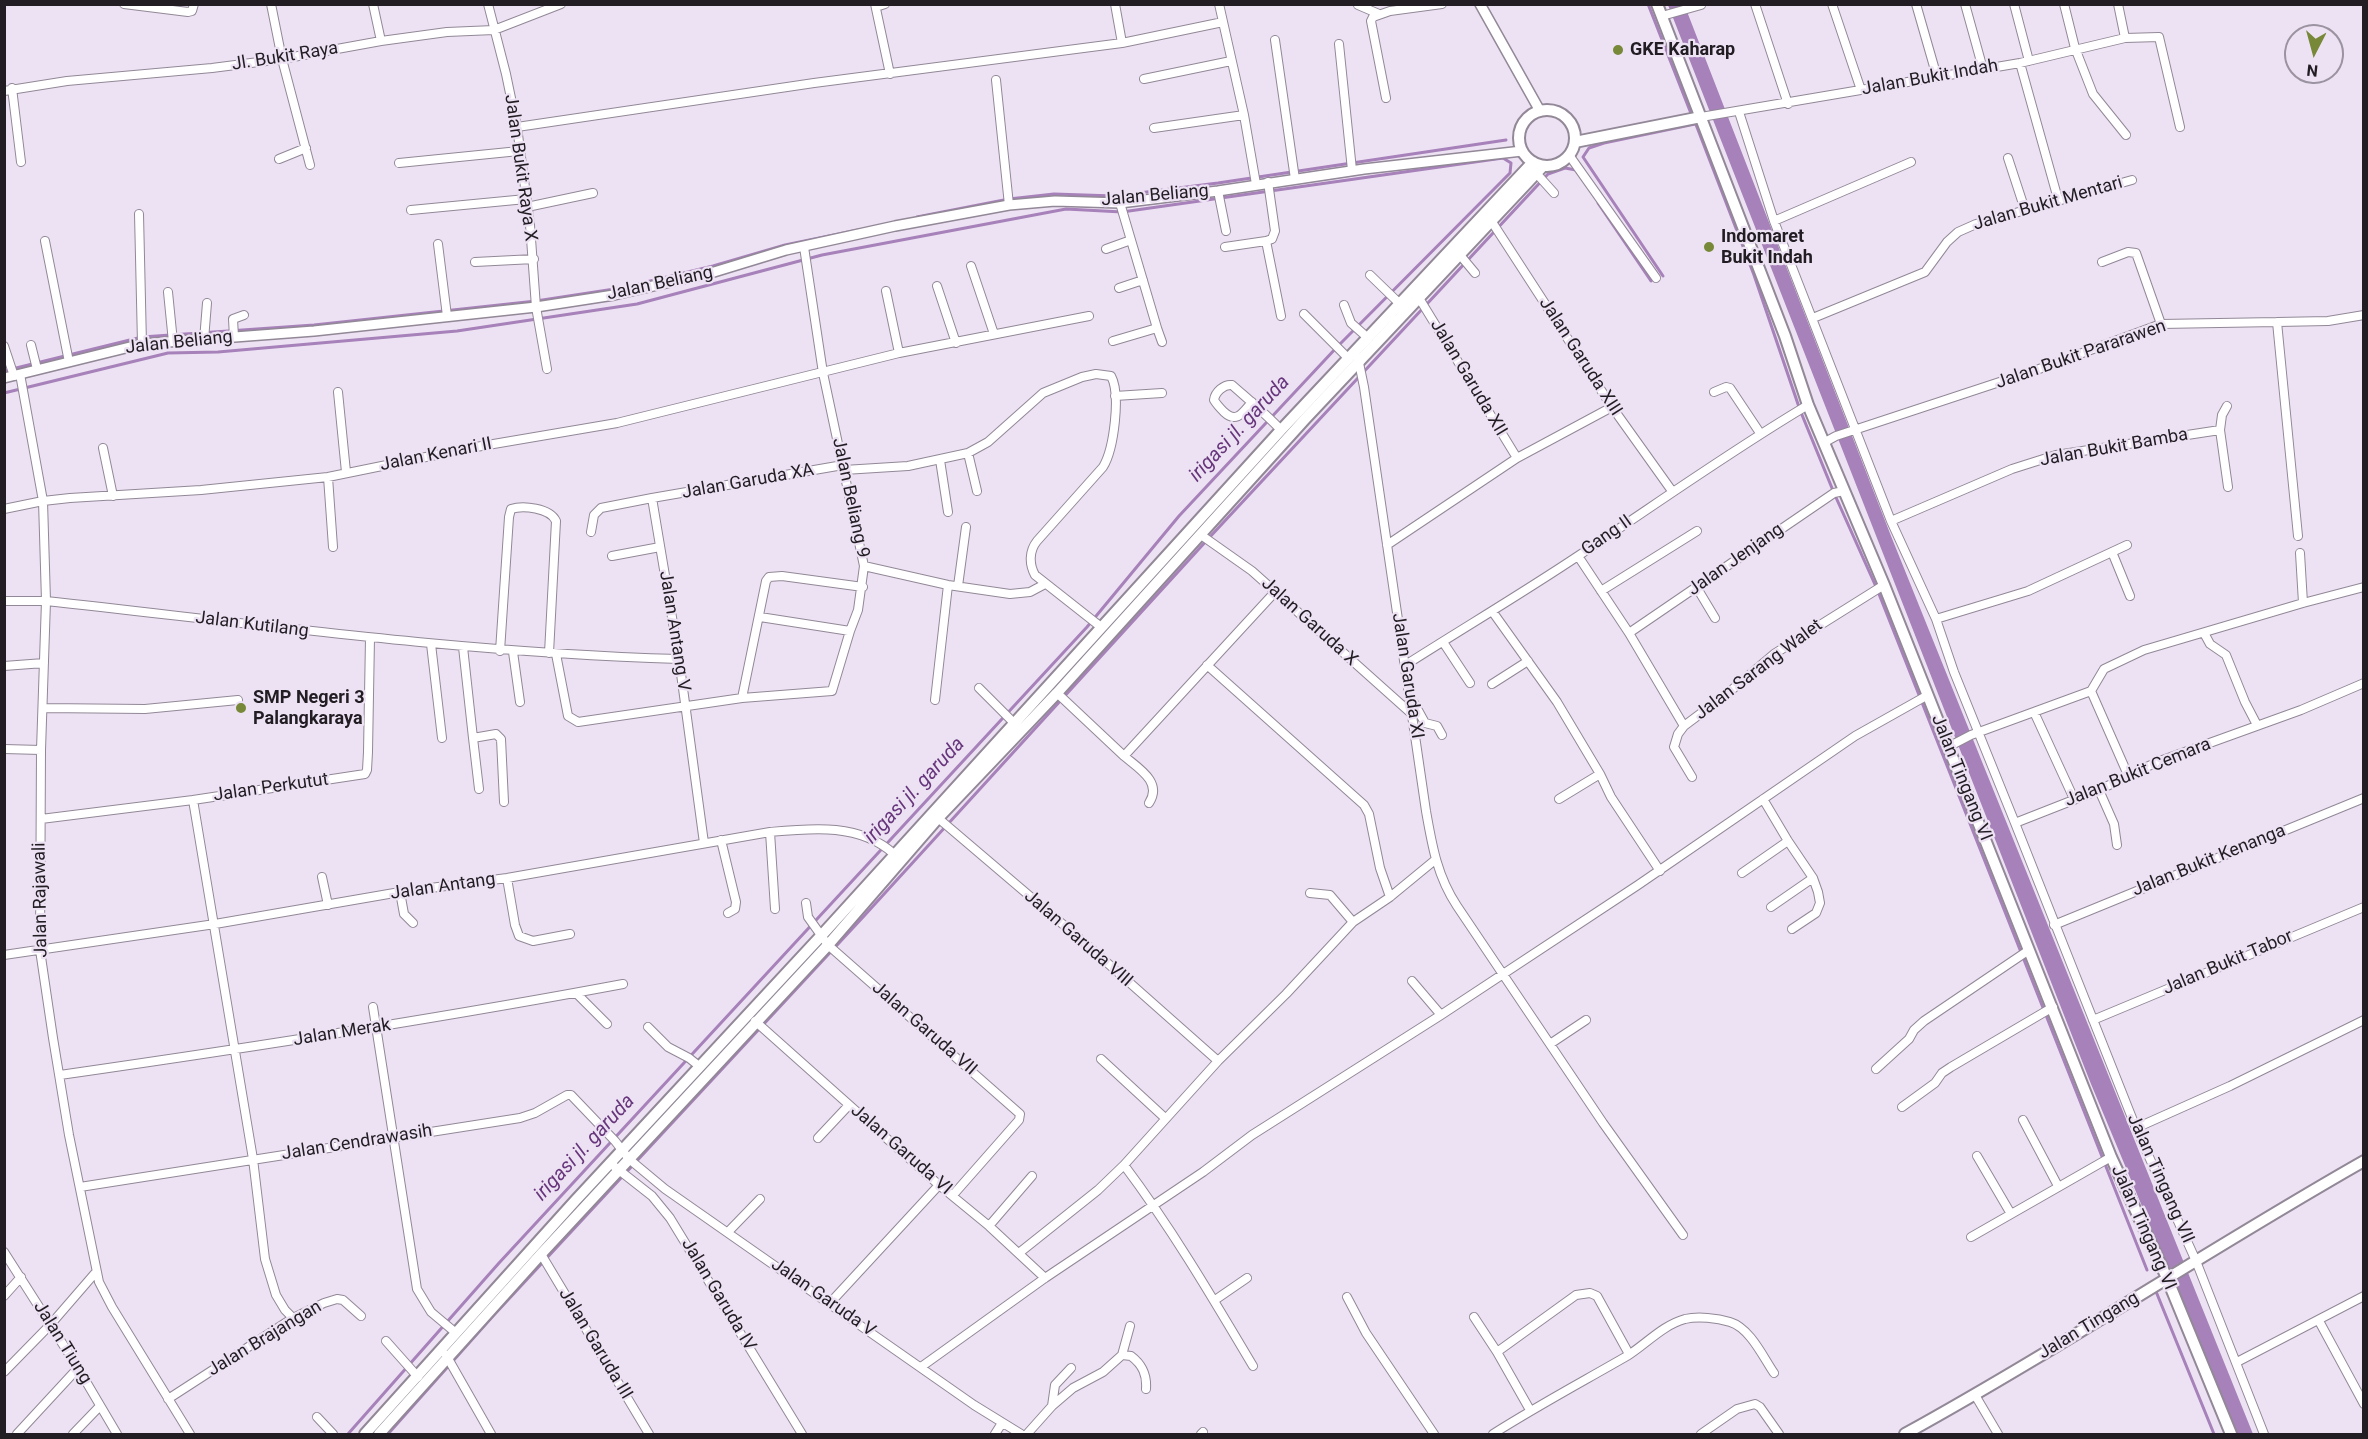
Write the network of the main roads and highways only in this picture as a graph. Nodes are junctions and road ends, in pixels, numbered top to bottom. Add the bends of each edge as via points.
1 (1657, 4) edge
2 (1706, 116) junction
3 (1575, 142) junction
4 (1537, 167) junction
5 (1354, 357) junction
6 (1302, 415) junction
7 (1012, 720) junction
8 (824, 940) junction
9 (752, 1018) junction
10 (625, 1154) junction
11 (2364, 1161) edge
12 (614, 1166) junction
13 (2169, 1277) junction
14 (445, 1354) junction
15 (365, 1434) edge
16 (379, 1434) edge
17 (1905, 1434) edge
18 (2231, 1434) edge

1 - 2 main road, Jalan Tingang VI via 1667,15
2 - 3 main road
2 - 13 main road, Jalan Tingang VI via 1808,405 1909,654 1952,744 2112,1157
3 - 4 main road via 1560,163
3 - 4 main road via 1574,130 1558,113 1540,111 1531,115 1521,127 1519,141 1522,151
4 - 5 main road via 1400,304
4 - 5 main road via 1419,298
5 - 6 main road
6 - 7 main road via 1201,535 1057,693
6 - 7 main road via 1274,423 1093,622
7 - 8 main road via 891,851
7 - 8 main road via 938,818
8 - 9 main road
9 - 10 main road
9 - 10 main road via 699,1066
10 - 12 main road
11 - 13 main road, Jalan Tingang
12 - 14 main road via 583,1209
12 - 14 main road via 575,1201 456,1333
13 - 17 main road, Jalan Tingang
13 - 18 main road, Jalan Tingang VI
14 - 15 main road
14 - 16 main road

